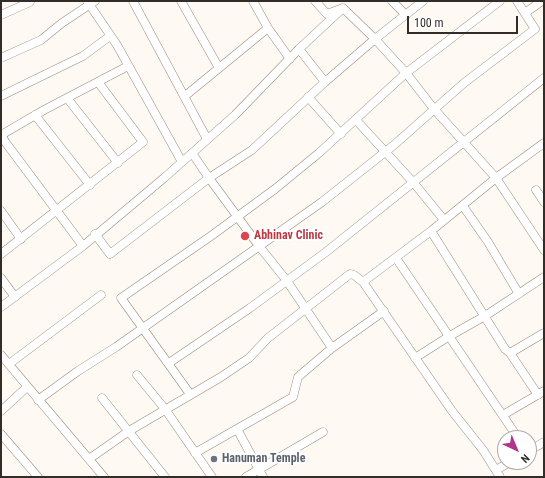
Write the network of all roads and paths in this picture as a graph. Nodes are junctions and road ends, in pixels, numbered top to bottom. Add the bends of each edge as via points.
1 (30, 1) edge
2 (133, 1) edge
3 (182, 1) edge
4 (253, 1) edge
5 (315, 1) edge
6 (392, 1) edge
7 (423, 1) edge
8 (500, 1) edge
9 (517, 1) edge
10 (542, 1) edge
11 (90, 2) edge
12 (343, 8) junction
13 (524, 13) junction
14 (1, 15) edge
15 (406, 15) junction
16 (268, 28) junction
17 (110, 36) junction
18 (375, 39) junction
19 (299, 49) junction
20 (1, 58) edge
21 (290, 59) junction
22 (128, 66) junction
23 (219, 68) junction
24 (406, 74) junction
25 (544, 78) edge
26 (98, 82) junction
27 (325, 82) junction
28 (1, 96) edge
29 (185, 96) junction
30 (308, 97) junction
31 (67, 98) junction
32 (434, 109) junction
33 (35, 115) junction
34 (356, 120) junction
35 (341, 134) junction
36 (1, 135) edge
37 (208, 139) junction
38 (464, 142) junction
39 (544, 143) edge
40 (192, 152) junction
41 (385, 152) junction
42 (118, 162) junction
43 (182, 162) junction
44 (209, 178) junction
45 (496, 178) junction
46 (413, 182) junction
47 (90, 185) junction
48 (536, 190) dead end
49 (544, 202) edge
50 (463, 206) junction
51 (1, 211) edge
52 (56, 211) junction
53 (237, 216) junction
54 (444, 220) junction
55 (431, 231) junction
56 (95, 234) junction
57 (21, 239) junction
58 (83, 246) junction
59 (259, 246) junction
60 (544, 250) edge
61 (1, 254) edge
62 (396, 258) junction
63 (544, 277) edge
64 (1, 278) edge
65 (287, 281) junction
66 (363, 282) junction
67 (519, 294) junction
68 (101, 295) dead end
69 (15, 297) junction
70 (1, 307) edge
71 (306, 309) junction
72 (384, 311) junction
73 (485, 316) junction
74 (142, 327) junction
75 (544, 333) edge
76 (448, 336) junction
77 (332, 348) junction
78 (510, 354) junction
79 (1, 355) edge
80 (415, 358) junction
81 (169, 363) junction
82 (9, 364) junction
83 (136, 375) dead end
84 (27, 387) junction
85 (541, 393) edge
86 (190, 394) junction
87 (102, 398) dead end
88 (38, 400) junction
89 (165, 409) junction
90 (1, 410) edge
91 (503, 415) junction
92 (237, 429) junction
93 (513, 430) edge
94 (129, 431) junction
95 (324, 432) dead end
96 (1, 434) edge
97 (195, 453) junction
98 (89, 459) junction
99 (259, 469) junction
100 (498, 474) edge
101 (38, 477) edge
102 (104, 477) edge
103 (165, 477) edge
104 (212, 477) edge
105 (246, 477) edge
106 (263, 477) edge

1 - 14 street
2 - 29 street
3 - 23 street
4 - 16 street
5 - 12 street via 326,14
6 - 15 street
7 - 15 street
8 - 24 street
9 - 13 street
10 - 13 street
11 - 17 street
11 - 20 street via 41,40
12 - 18 street
12 - 19 street
13 - 32 street via 535,29
15 - 18 street
16 - 21 street
16 - 23 street
17 - 22 street
17 - 28 street via 78,59
18 - 24 street
18 - 27 street
19 - 21 street
19 - 27 street
21 - 37 street
22 - 26 street
22 - 43 street
23 - 29 street
24 - 32 street
24 - 34 street
25 - 38 street
26 - 31 street
26 - 42 street via 143,142
27 - 30 street
29 - 37 street
30 - 35 street
30 - 44 street via 252,150
31 - 33 street
31 - 42 street
32 - 38 street
32 - 41 street
33 - 36 street
33 - 47 street
34 - 35 street
34 - 41 street
35 - 53 street via 275,189
36 - 52 street
37 - 40 street
38 - 45 street
38 - 46 street
39 - 45 street
40 - 43 street
40 - 44 street
41 - 46 street
41 - 59 street via 322,202
42 - 47 street
43 - 56 street
44 - 53 street
44 - 56 street via 110,254
45 - 50 street
45 - 60 street
46 - 54 street
46 - 65 street
47 - 52 street
48 - 49 street
50 - 54 street
50 - 67 street
51 - 57 street
52 - 57 street
52 - 58 street
53 - 59 street
53 - 74 street via 121,298
54 - 55 street
55 - 62 street
55 - 73 street
56 - 58 street
57 - 61 street
58 - 69 street
59 - 65 street
59 - 74 street
62 - 66 street
62 - 76 street
63 - 67 street
64 - 69 street
65 - 71 street
65 - 81 street
66 - 71 street via 354,274 350,274
66 - 72 street
67 - 73 street
68 - 82 street
69 - 70 street
71 - 77 street
71 - 86 street via 268,338 249,358
72 - 77 street
72 - 80 street
73 - 76 street
73 - 78 street
74 - 81 street
74 - 88 street
75 - 78 street
76 - 80 street
76 - 91 street
77 - 92 street via 298,376 293,397
78 - 85 street
79 - 82 street
80 - 100 street
81 - 86 street
82 - 84 street
83 - 89 street
84 - 88 street
84 - 90 street
85 - 91 street
86 - 89 street
87 - 94 street
88 - 98 street
89 - 94 street
89 - 97 street
91 - 93 street
92 - 97 street
92 - 99 street
94 - 98 street
94 - 103 street
95 - 99 street
96 - 101 street
97 - 104 street
98 - 102 street
99 - 105 street
99 - 106 street

